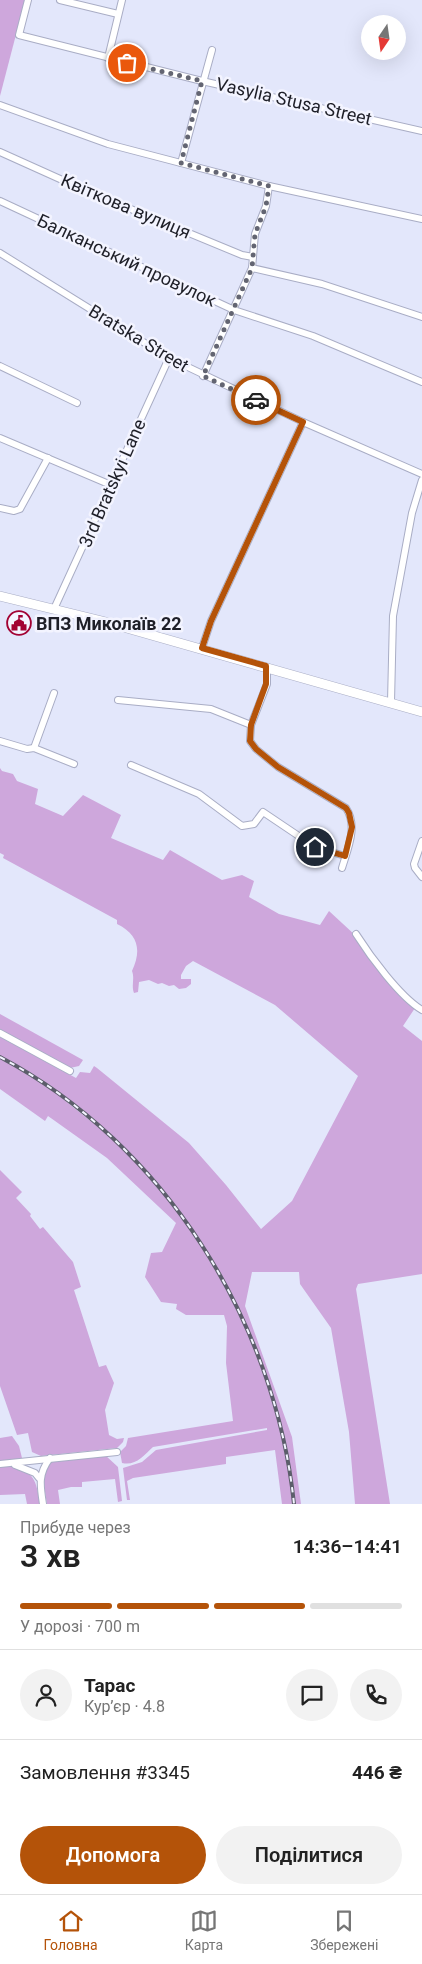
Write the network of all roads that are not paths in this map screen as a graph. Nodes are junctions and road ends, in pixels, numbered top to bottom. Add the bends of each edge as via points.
1 (28, 0) edge
2 (60, 0) edge
3 (122, 0) edge
4 (118, 14) junction
5 (212, 50) dead end
6 (108, 58) junction
7 (202, 81) junction
8 (0, 105) edge
9 (8, 107) junction
10 (0, 112) edge
11 (422, 131) edge
12 (0, 152) edge
13 (181, 163) junction
14 (269, 186) junction
15 (0, 201) edge
16 (422, 219) edge
17 (0, 253) edge
18 (253, 257) junction
19 (252, 268) junction
20 (234, 310) junction
21 (422, 318) edge
22 (168, 358) junction
23 (0, 366) edge
24 (203, 376) junction
25 (422, 382) edge
26 (77, 403) dead end
27 (303, 422) junction
28 (0, 438) edge
29 (48, 458) junction
30 (422, 474) edge
31 (422, 480) edge
32 (110, 485) junction
33 (0, 508) edge
34 (0, 596) edge
35 (54, 608) junction
36 (202, 648) junction
37 (266, 666) junction
38 (54, 693) dead end
39 (118, 700) dead end
40 (392, 702) junction
41 (422, 712) edge
42 (251, 725) junction
43 (0, 741) edge
44 (34, 748) junction
45 (74, 764) dead end
46 (131, 765) dead end
47 (422, 841) edge
48 (345, 856) junction
49 (342, 868) dead end
50 (422, 877) edge
51 (356, 934) dead end
52 (422, 1010) edge
53 (0, 1033) edge
54 (70, 1071) dead end
55 (117, 1452) dead end
56 (50, 1458) junction
57 (0, 1464) edge
58 (9, 1464) junction
59 (39, 1478) junction
60 (43, 1504) edge

1 - 6 street, Vasylia Stusa Street via 19,35
2 - 4 street
3 - 4 street
4 - 6 street
5 - 7 street
6 - 7 street, Vasylia Stusa Street
7 - 11 street, Vasylia Stusa Street
7 - 13 street
8 - 9 street
9 - 10 street
9 - 13 street via 108,144
12 - 18 street, Квіткова вулиця via 146,216
13 - 14 street
14 - 16 street
14 - 18 street via 266,206 255,234
15 - 20 street, Балканський провулок
17 - 22 street, Bratska Street
18 - 19 street
19 - 20 street
19 - 21 street via 322,284
20 - 24 street
20 - 25 street, Балканський провулок via 312,336
22 - 24 street, Bratska Street
22 - 32 street, 3rd Bratskyi Lane
23 - 26 street
24 - 27 street, Bratska Street
27 - 30 street, Bratska Street
27 - 36 street via 211,621
28 - 29 street
29 - 32 street
29 - 33 street via 20,509
31 - 40 street via 413,507 393,616
32 - 35 street, 3rd Bratskyi Lane
34 - 35 street
35 - 36 street
36 - 37 street
37 - 40 street
37 - 42 street via 265,689
38 - 44 street
39 - 42 street via 211,709
40 - 41 street
42 - 48 street via 249,738 256,749 308,787 346,808 352,827
43 - 44 street
44 - 45 street
46 - 48 street via 199,794 242,826 254,824 263,812 315,847
47 - 50 street via 414,864
48 - 49 street
51 - 52 street via 398,988
53 - 54 street
55 - 56 street
56 - 58 street
56 - 59 street
57 - 58 street
58 - 59 street via 28,1469
59 - 60 street

